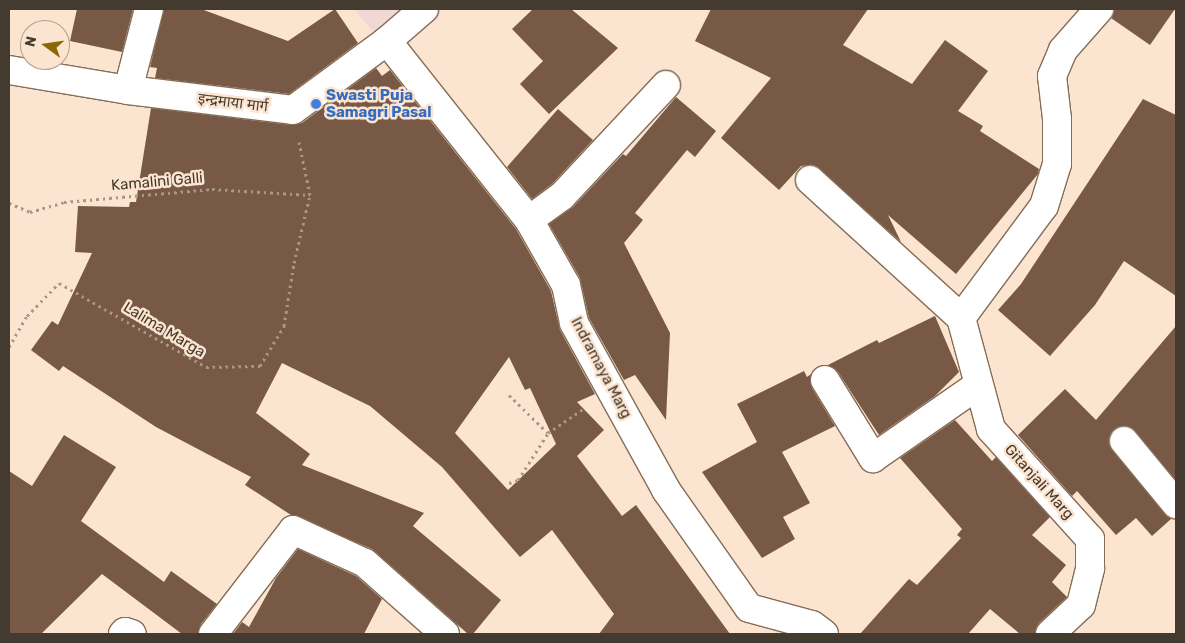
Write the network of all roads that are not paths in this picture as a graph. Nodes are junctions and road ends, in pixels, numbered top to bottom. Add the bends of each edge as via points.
1 (149, 9) edge
2 (424, 9) edge
3 (1099, 9) edge
4 (388, 41) junction
5 (9, 70) edge
6 (666, 85) dead end
7 (128, 90) junction
8 (810, 180) dead end
9 (529, 220) junction
10 (960, 318) junction
11 (825, 380) dead end
12 (978, 385) junction
13 (1124, 441) dead end
14 (1176, 504) edge
15 (123, 634) edge
16 (132, 634) edge
17 (213, 634) edge
18 (445, 634) edge
19 (824, 634) edge
20 (1050, 634) edge

1 - 7 street
2 - 4 street
3 - 10 street via 1063,50 1052,76 1057,119 1057,164 1044,206
4 - 7 street, इन्द्रमाया मार्ग via 293,110
4 - 9 street, Indramaya Marg
5 - 7 street, इन्द्रमाया मार्ग
6 - 9 street via 562,196
8 - 10 street
9 - 19 street, Indramaya Marg via 566,285 574,323 666,490 749,608 812,625
10 - 12 street, Gitanjali Marg
11 - 12 street via 873,458
12 - 20 street, Gitanjali Marg via 991,429 1090,539 1090,568 1081,605
13 - 14 street
15 - 16 street
17 - 18 street via 293,530 365,563

